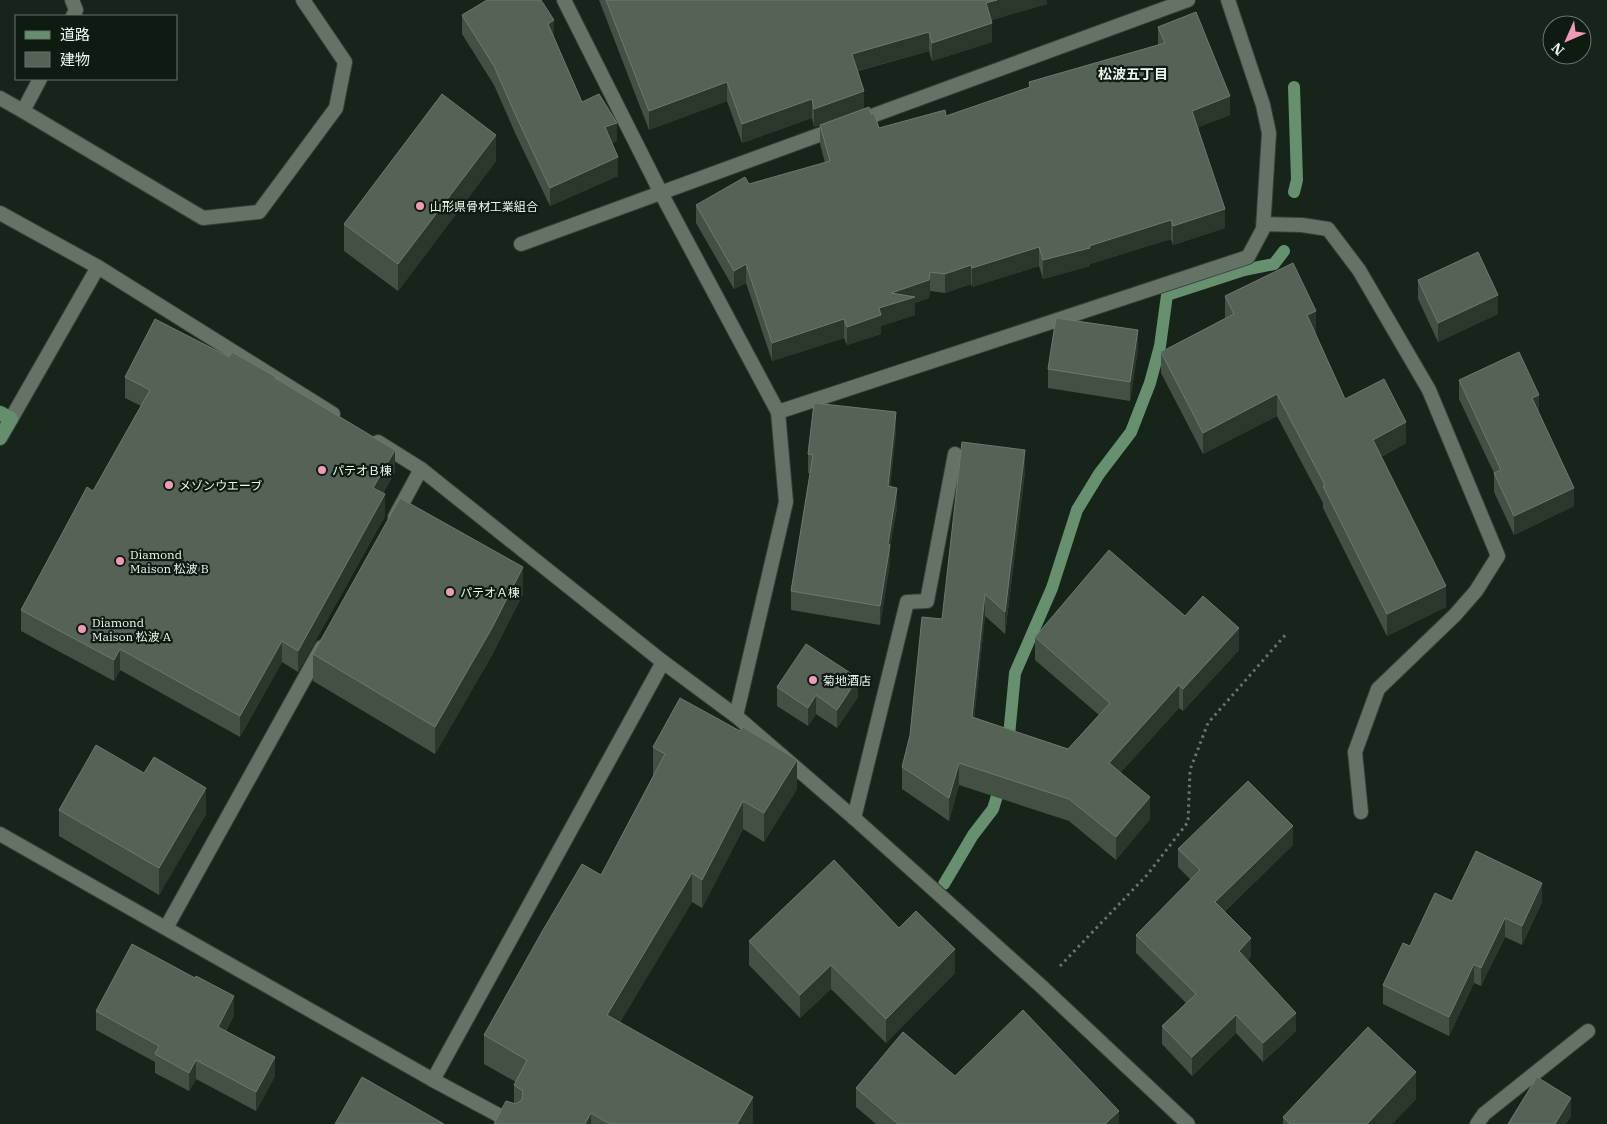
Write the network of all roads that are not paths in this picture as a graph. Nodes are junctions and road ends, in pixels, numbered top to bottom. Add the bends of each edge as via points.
1 (72, 0) edge
2 (303, 0) edge
3 (564, 0) edge
4 (1188, 0) edge
5 (1228, 0) edge
6 (73, 15) edge
7 (39, 80) edge
8 (0, 98) edge
9 (23, 110) junction
10 (661, 193) junction
11 (0, 213) edge
12 (1264, 224) junction
13 (522, 244) dead end
14 (98, 266) junction
15 (778, 412) junction
16 (5, 416) edge
17 (347, 422) edge
18 (363, 433) edge
19 (0, 438) edge
20 (955, 454) dead end
21 (421, 469) junction
22 (388, 530) edge
23 (330, 634) edge
24 (663, 662) junction
25 (736, 716) junction
26 (1361, 812) dead end
27 (854, 818) junction
28 (0, 834) edge
29 (166, 928) junction
30 (1588, 1031) dead end
31 (433, 1080) junction
32 (515, 1124) edge
33 (1188, 1124) edge
34 (1476, 1124) edge

1 - 6 street via 76,10
2 - 9 street via 345,62 336,108 259,212 203,218
3 - 10 street
4 - 10 street
5 - 12 street via 1263,105 1269,133
7 - 9 street
8 - 9 street
10 - 13 street
10 - 15 street
11 - 14 street
12 - 15 street via 1248,257
12 - 26 street via 1328,229 1359,270 1429,390 1498,556 1476,591 1455,615 1378,689 1354,752
14 - 16 street
14 - 17 street
15 - 25 street via 786,502
16 - 19 main road
18 - 21 street
20 - 27 street via 928,601 907,602
21 - 22 street
21 - 24 street
23 - 29 street
24 - 25 street
24 - 31 street
25 - 27 street
27 - 33 street
28 - 29 street
29 - 31 street
30 - 34 street via 1484,1114
31 - 32 street

